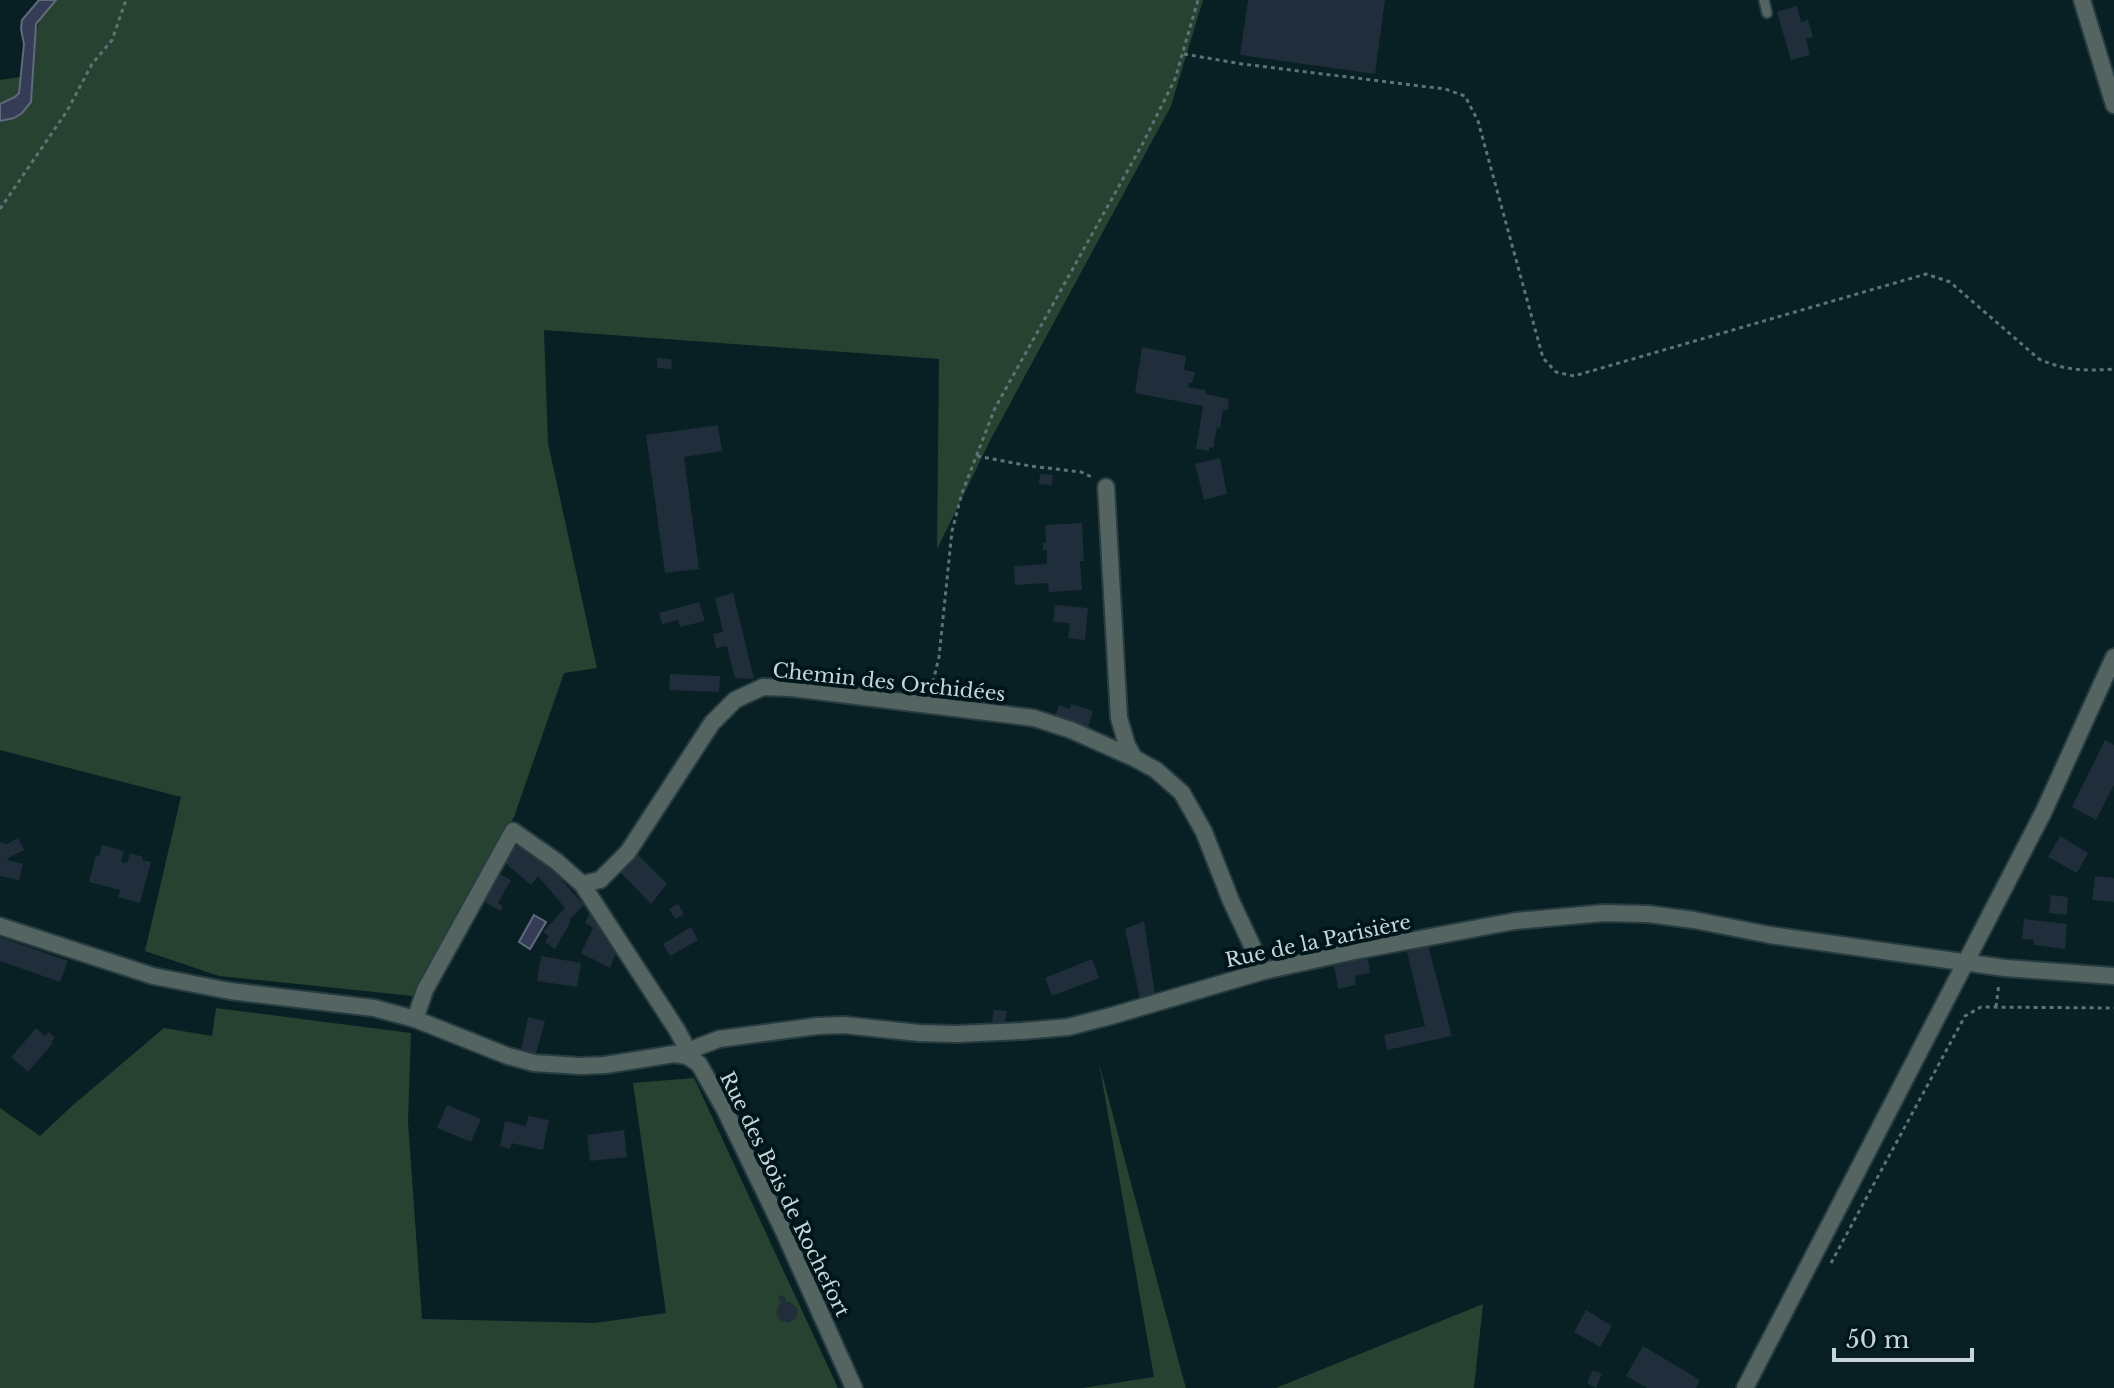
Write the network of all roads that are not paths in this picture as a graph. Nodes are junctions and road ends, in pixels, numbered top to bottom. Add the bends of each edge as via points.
1 (1764, 0) edge
2 (2082, 0) edge
3 (1767, 13) dead end
4 (2114, 105) edge
5 (1106, 487) road end
6 (2114, 657) edge
7 (1134, 758) junction
8 (582, 884) junction
9 (0, 926) edge
10 (1965, 963) junction
11 (1264, 971) junction
12 (2114, 976) edge
13 (415, 1019) junction
14 (687, 1056) junction
15 (854, 1388) edge
16 (1745, 1388) edge

1 - 3 lane
2 - 4 street
5 - 7 street via 1119,718
6 - 10 street via 2044,811
7 - 8 street, Chemin des Orchidées via 1034,718 763,687 735,700 712,723 628,852 600,880
7 - 11 street, Chemin des Orchidées via 1182,793
8 - 13 street, Rue des Bois de Rochefort via 513,831 425,990
8 - 14 street, Rue des Bois de Rochefort via 677,1030
9 - 13 street via 153,976 374,1008
10 - 11 street, Rue de la Parisière via 1663,916 1604,913 1515,921
10 - 12 street, Rue de la Parisière
10 - 16 street
11 - 14 street, Rue de la Parisière via 1068,1027 956,1034 817,1026 719,1039
13 - 14 street via 534,1063 605,1065
14 - 15 street, Rue des Bois de Rochefort via 699,1064 724,1108

